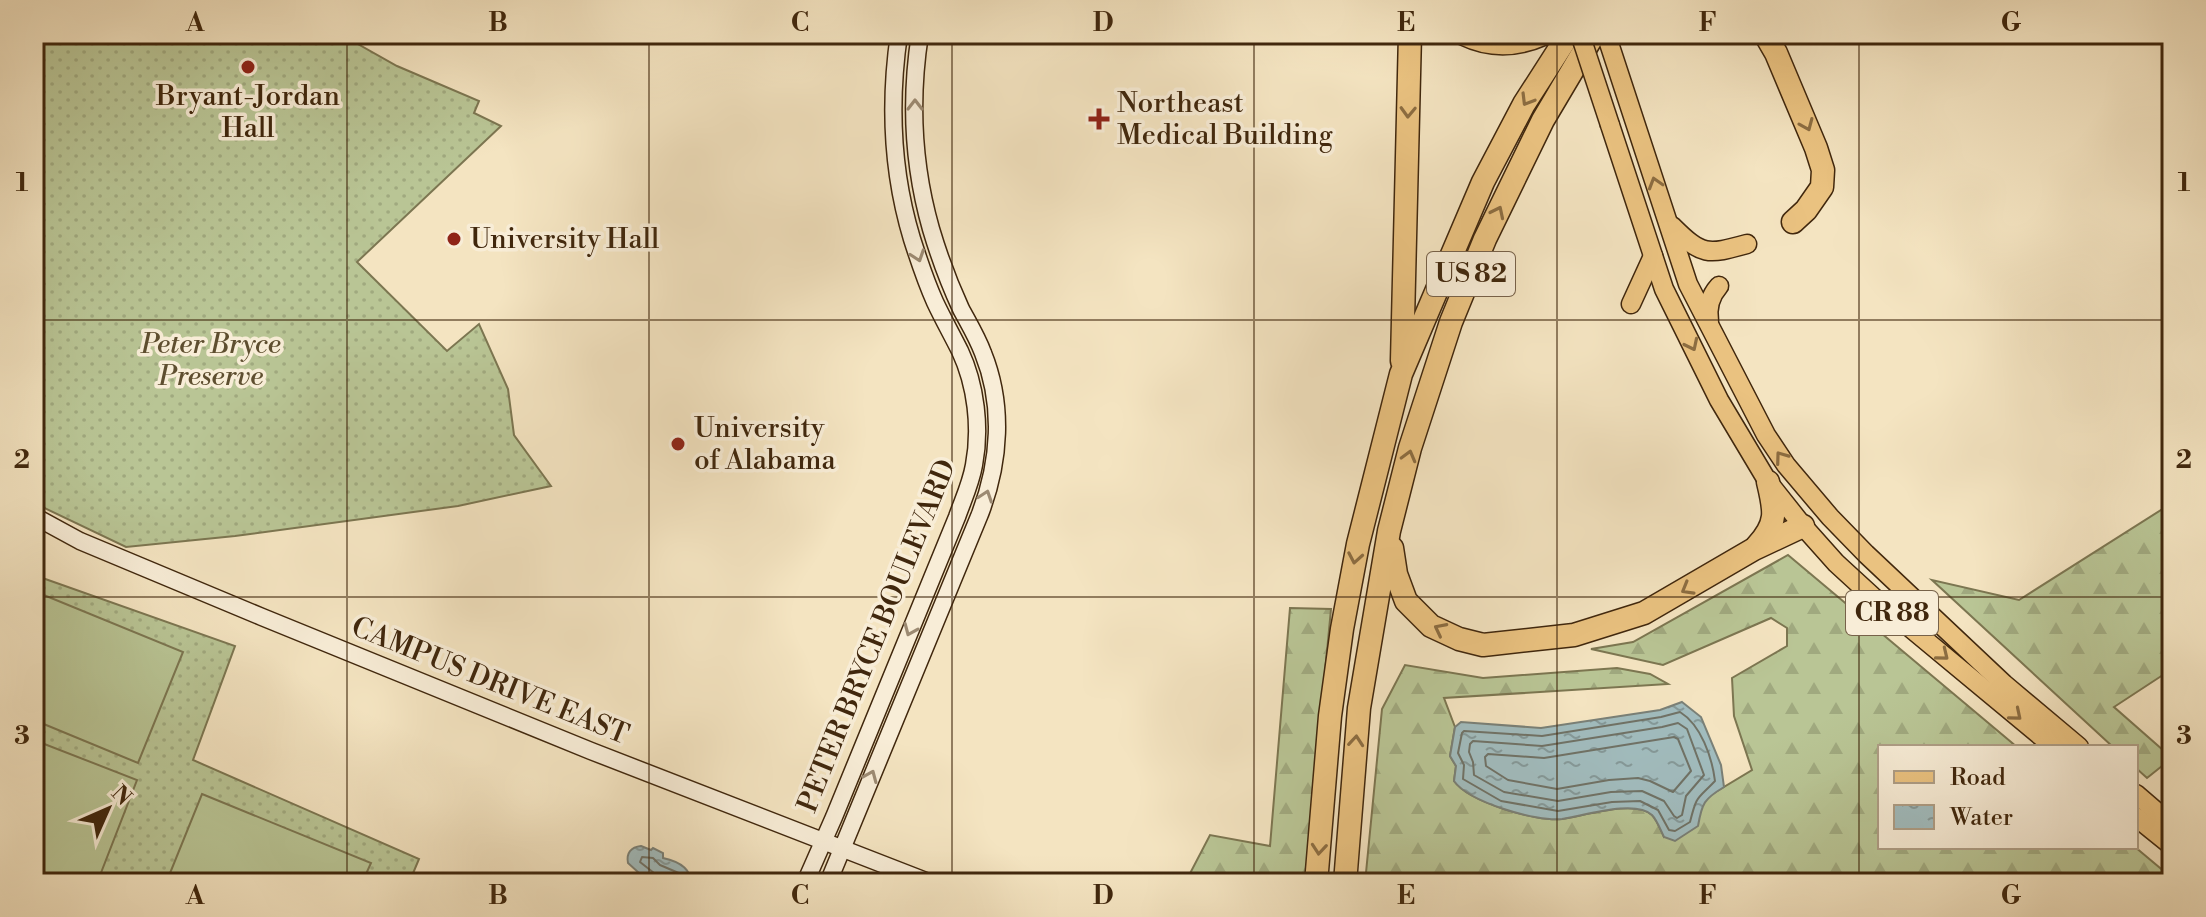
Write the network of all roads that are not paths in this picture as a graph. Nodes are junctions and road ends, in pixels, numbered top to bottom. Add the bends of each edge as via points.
1 (899, 34) edge
2 (920, 34) edge
3 (1410, 34) edge
4 (1464, 34) edge
5 (1543, 34) edge
6 (1569, 34) edge
7 (1580, 34) edge
8 (1594, 34) edge
9 (1606, 34) edge
10 (1765, 34) edge
11 (1667, 222) junction
12 (1793, 222) dead end
13 (1747, 244) dead end
14 (1653, 256) junction
15 (1688, 284) junction
16 (1719, 286) dead end
17 (1664, 289) junction
18 (1631, 304) dead end
19 (1710, 328) junction
20 (1401, 374) junction
21 (1768, 482) junction
22 (34, 516) edge
23 (1830, 517) junction
24 (1803, 526) junction
25 (1389, 531) junction
26 (1754, 549) junction
27 (1996, 688) junction
28 (2053, 739) edge
29 (2072, 745) edge
30 (2138, 796) edge
31 (2138, 819) edge
32 (2172, 825) edge
33 (823, 841) junction
34 (2172, 846) edge
35 (841, 848) junction
36 (805, 883) edge
37 (828, 883) edge
38 (931, 883) edge
39 (1316, 883) edge
40 (1345, 883) edge

1 -> 33 street, PETER BRYCE BOULEVARD via 893,117 898,181 925,277 962,354 972,388 976,451 969,486
35 -> 2 street, PETER BRYCE BOULEVARD via 980,514 996,458 991,376 948,279 923,196 914,111
3 -> 20 highway
4 - 5 highway via 1495,45 1526,42
6 -> 20 highway, US 82 via 1483,182
7 - 14 main road, CR 88, bridge
25 -> 8 highway, US 82 via 1410,448 1485,239 1543,120
11 -> 9 main road, CR 88
10 -> 12 highway via 1823,170 1822,187
11 - 13 main road via 1705,251
11 - 15 main road, CR 88
14 - 17 main road, CR 88
14 - 18 main road
15 - 17 main road
15 - 19 main road, CR 88
16 - 19 main road via 1708,310
17 -> 21 main road, CR 88 via 1719,400
23 -> 19 main road, CR 88 via 1766,435
20 -> 39 highway, US 82 via 1358,544 1330,716
21 - 24 main road, CR 88
21 - 26 highway via 1775,509 1769,533
22 - 33 street, CAMPUS DRIVE EAST via 80,541 262,617
23 - 24 main road
23 - 27 main road, CR 88
24 - 26 highway
24 -> 27 main road, CR 88 via 1872,596
26 -> 25 highway via 1644,613 1574,635 1483,645 1431,626 1406,601
40 -> 25 highway, US 82 via 1359,708
27 - 28 main road, CR 88
28 - 29 main road, CR 88
30 - 32 main road
31 - 34 main road
33 - 35 street, CAMPUS DRIVE EAST
33 - 36 street, PETER BRYCE BOULEVARD
35 - 37 street, PETER BRYCE BOULEVARD
35 - 38 street, CAMPUS DRIVE EAST

